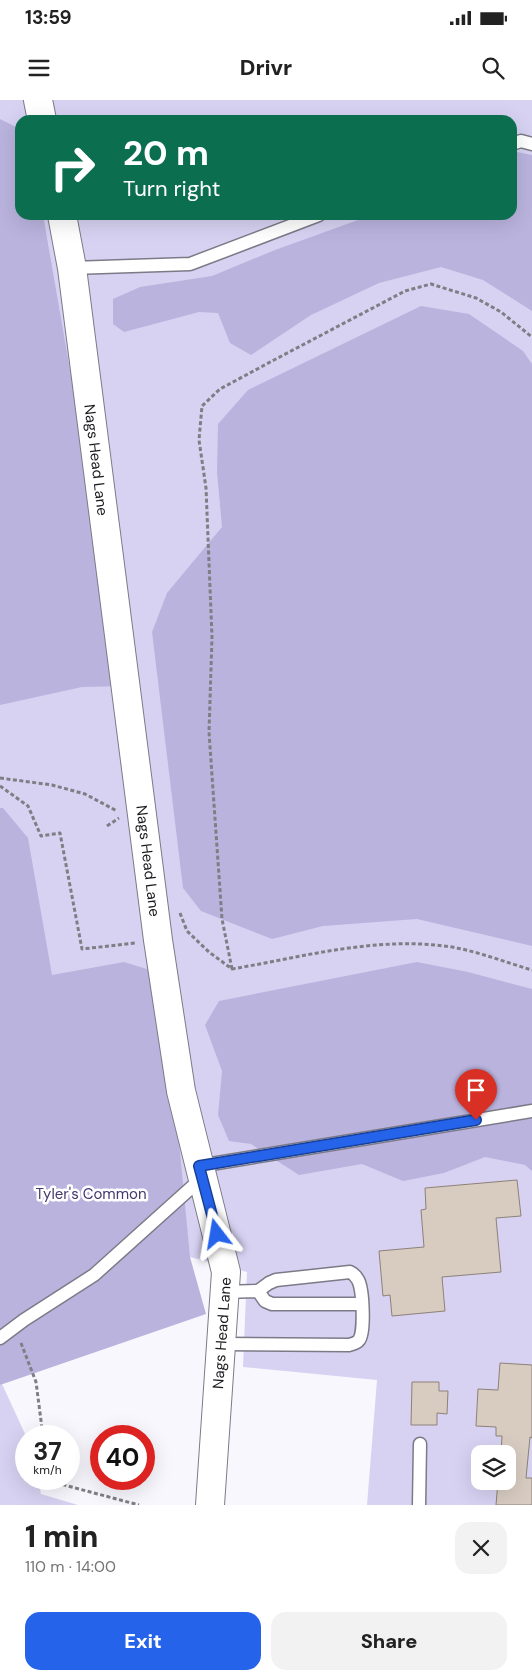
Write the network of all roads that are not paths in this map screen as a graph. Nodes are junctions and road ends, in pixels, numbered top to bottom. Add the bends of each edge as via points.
1 (38, 100) edge
2 (41, 115) edge
3 (517, 142) edge
4 (532, 144) edge
5 (63, 220) edge
6 (306, 220) edge
7 (72, 268) junction
8 (532, 1111) edge
9 (200, 1172) junction
10 (258, 1291) junction
11 (225, 1292) junction
12 (362, 1304) junction
13 (0, 1338) edge
14 (221, 1344) junction
15 (420, 1444) dead end
16 (210, 1505) edge
17 (419, 1505) edge

1 - 2 street
3 - 4 lane
5 - 7 street, Nags Head Lane
6 - 7 lane via 190,264
7 - 9 street, Nags Head Lane via 158,940 181,1091
8 - 9 lane
9 - 11 street, Nags Head Lane via 226,1272
9 - 13 lane via 94,1275
10 - 11 lane
10 - 12 lane via 265,1302 272,1304
10 - 12 lane via 276,1280 350,1272 359,1282
11 - 14 street, Nags Head Lane
12 - 14 lane via 361,1335 349,1345
14 - 16 street, Nags Head Lane
15 - 17 lane

